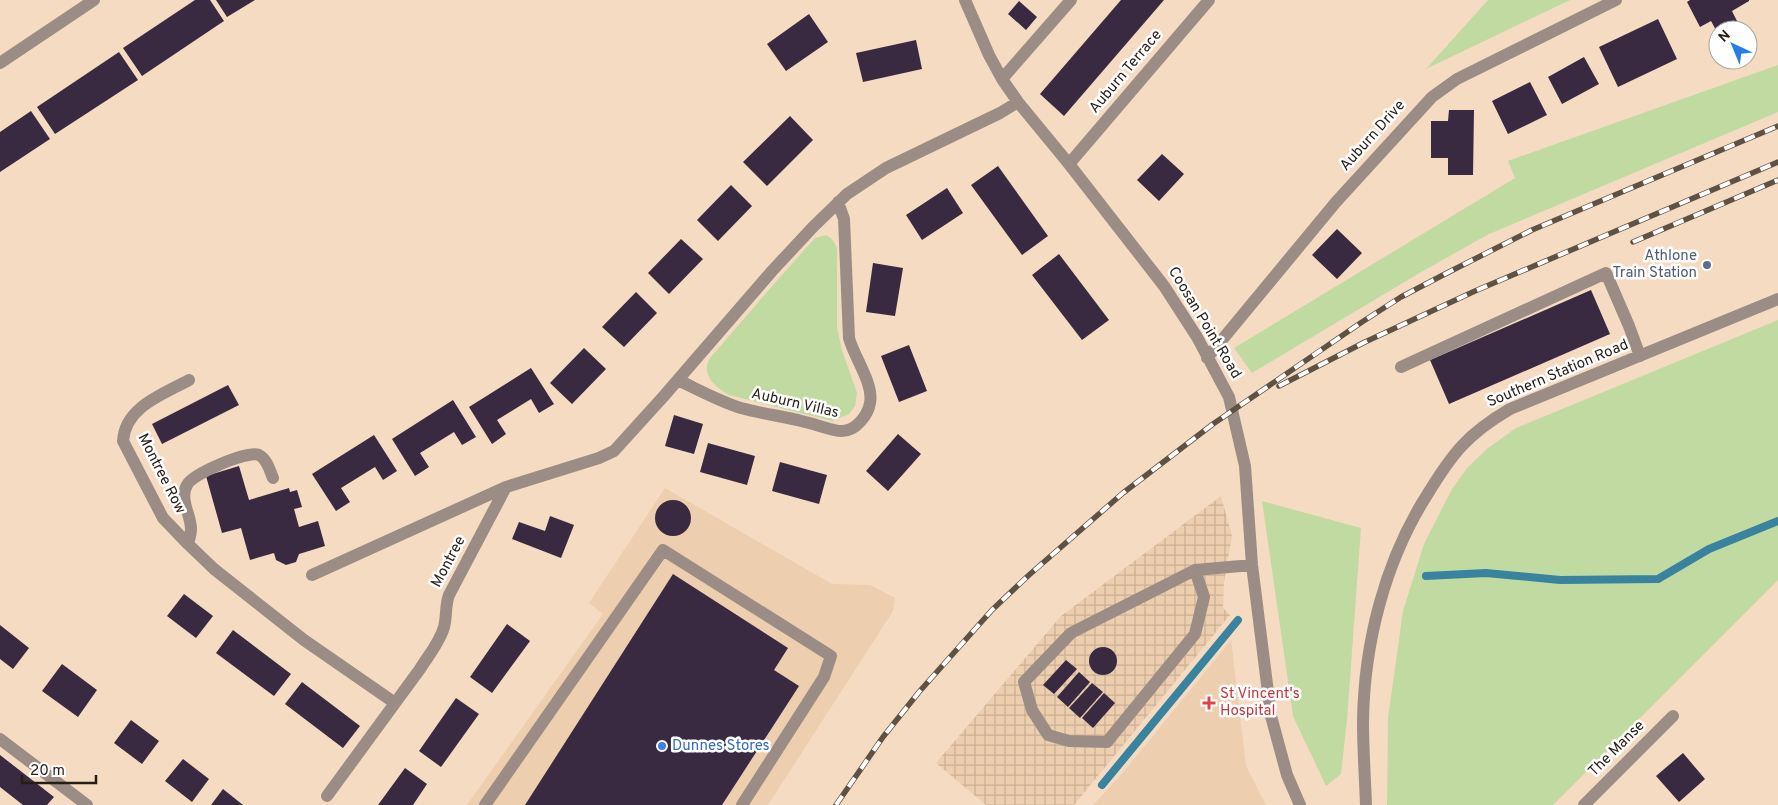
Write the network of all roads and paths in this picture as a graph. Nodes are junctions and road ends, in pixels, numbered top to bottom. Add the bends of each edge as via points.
1 (94, 0) edge
2 (965, 0) edge
3 (1071, 0) edge
4 (1209, 0) edge
5 (1616, 0) edge
6 (0, 63) edge
7 (1002, 79) junction
8 (1018, 102) junction
9 (1069, 164) junction
10 (838, 202) junction
11 (1778, 299) edge
12 (1640, 356) junction
13 (1207, 358) junction
14 (1401, 367) dead end
15 (189, 380) dead end
16 (678, 380) junction
17 (273, 478) dead end
18 (506, 487) junction
19 (188, 544) junction
20 (1252, 565) junction
21 (1195, 570) junction
22 (312, 575) dead end
23 (394, 703) junction
24 (1673, 716) dead end
25 (0, 739) edge
26 (327, 796) dead end
27 (87, 805) edge
28 (485, 805) edge
29 (742, 805) edge
30 (1300, 805) edge
31 (1366, 805) edge
32 (1584, 805) edge

1 - 6 street
2 - 7 street, Coosan Point Road
3 - 7 street
4 - 9 street, Auburn Terrace
5 - 13 street, Auburn Drive via 1457,79 1432,96 1336,202
7 - 8 street, Coosan Point Road
8 - 9 street, Coosan Point Road
8 - 10 street via 886,168
9 - 13 street, Coosan Point Road via 1164,286
10 - 16 street via 772,271
10 - 16 street, Auburn Villas via 846,234 849,338 871,400 861,421 841,432 742,408
11 - 12 street, Southern Station Road
12 - 14 street via 1606,273
12 - 31 street, Southern Station Road via 1510,409 1487,423 1457,449 1415,514 1397,551 1376,616 1366,676 1363,721
13 - 20 street, Coosan Point Road via 1231,401 1245,466
15 - 19 street, Montree Row via 139,408 127,423 122,442 163,518
16 - 18 street, Montree via 606,456
17 - 19 street via 266,462 260,455 253,454 194,477 185,490 191,529
18 - 22 street, Montree
18 - 23 street, Montree via 449,595 441,634
19 - 23 street, Montree Row via 214,569 304,640
20 - 21 street
20 - 30 street, Coosan Point Road via 1271,716
21 - 21 street via 1071,632 1024,682 1032,710 1048,734 1069,741 1106,742 1195,634 1204,597
23 - 26 street, Montree
24 - 32 street, The Manse
25 - 27 street
28 - 29 street via 663,550 831,656 824,677

